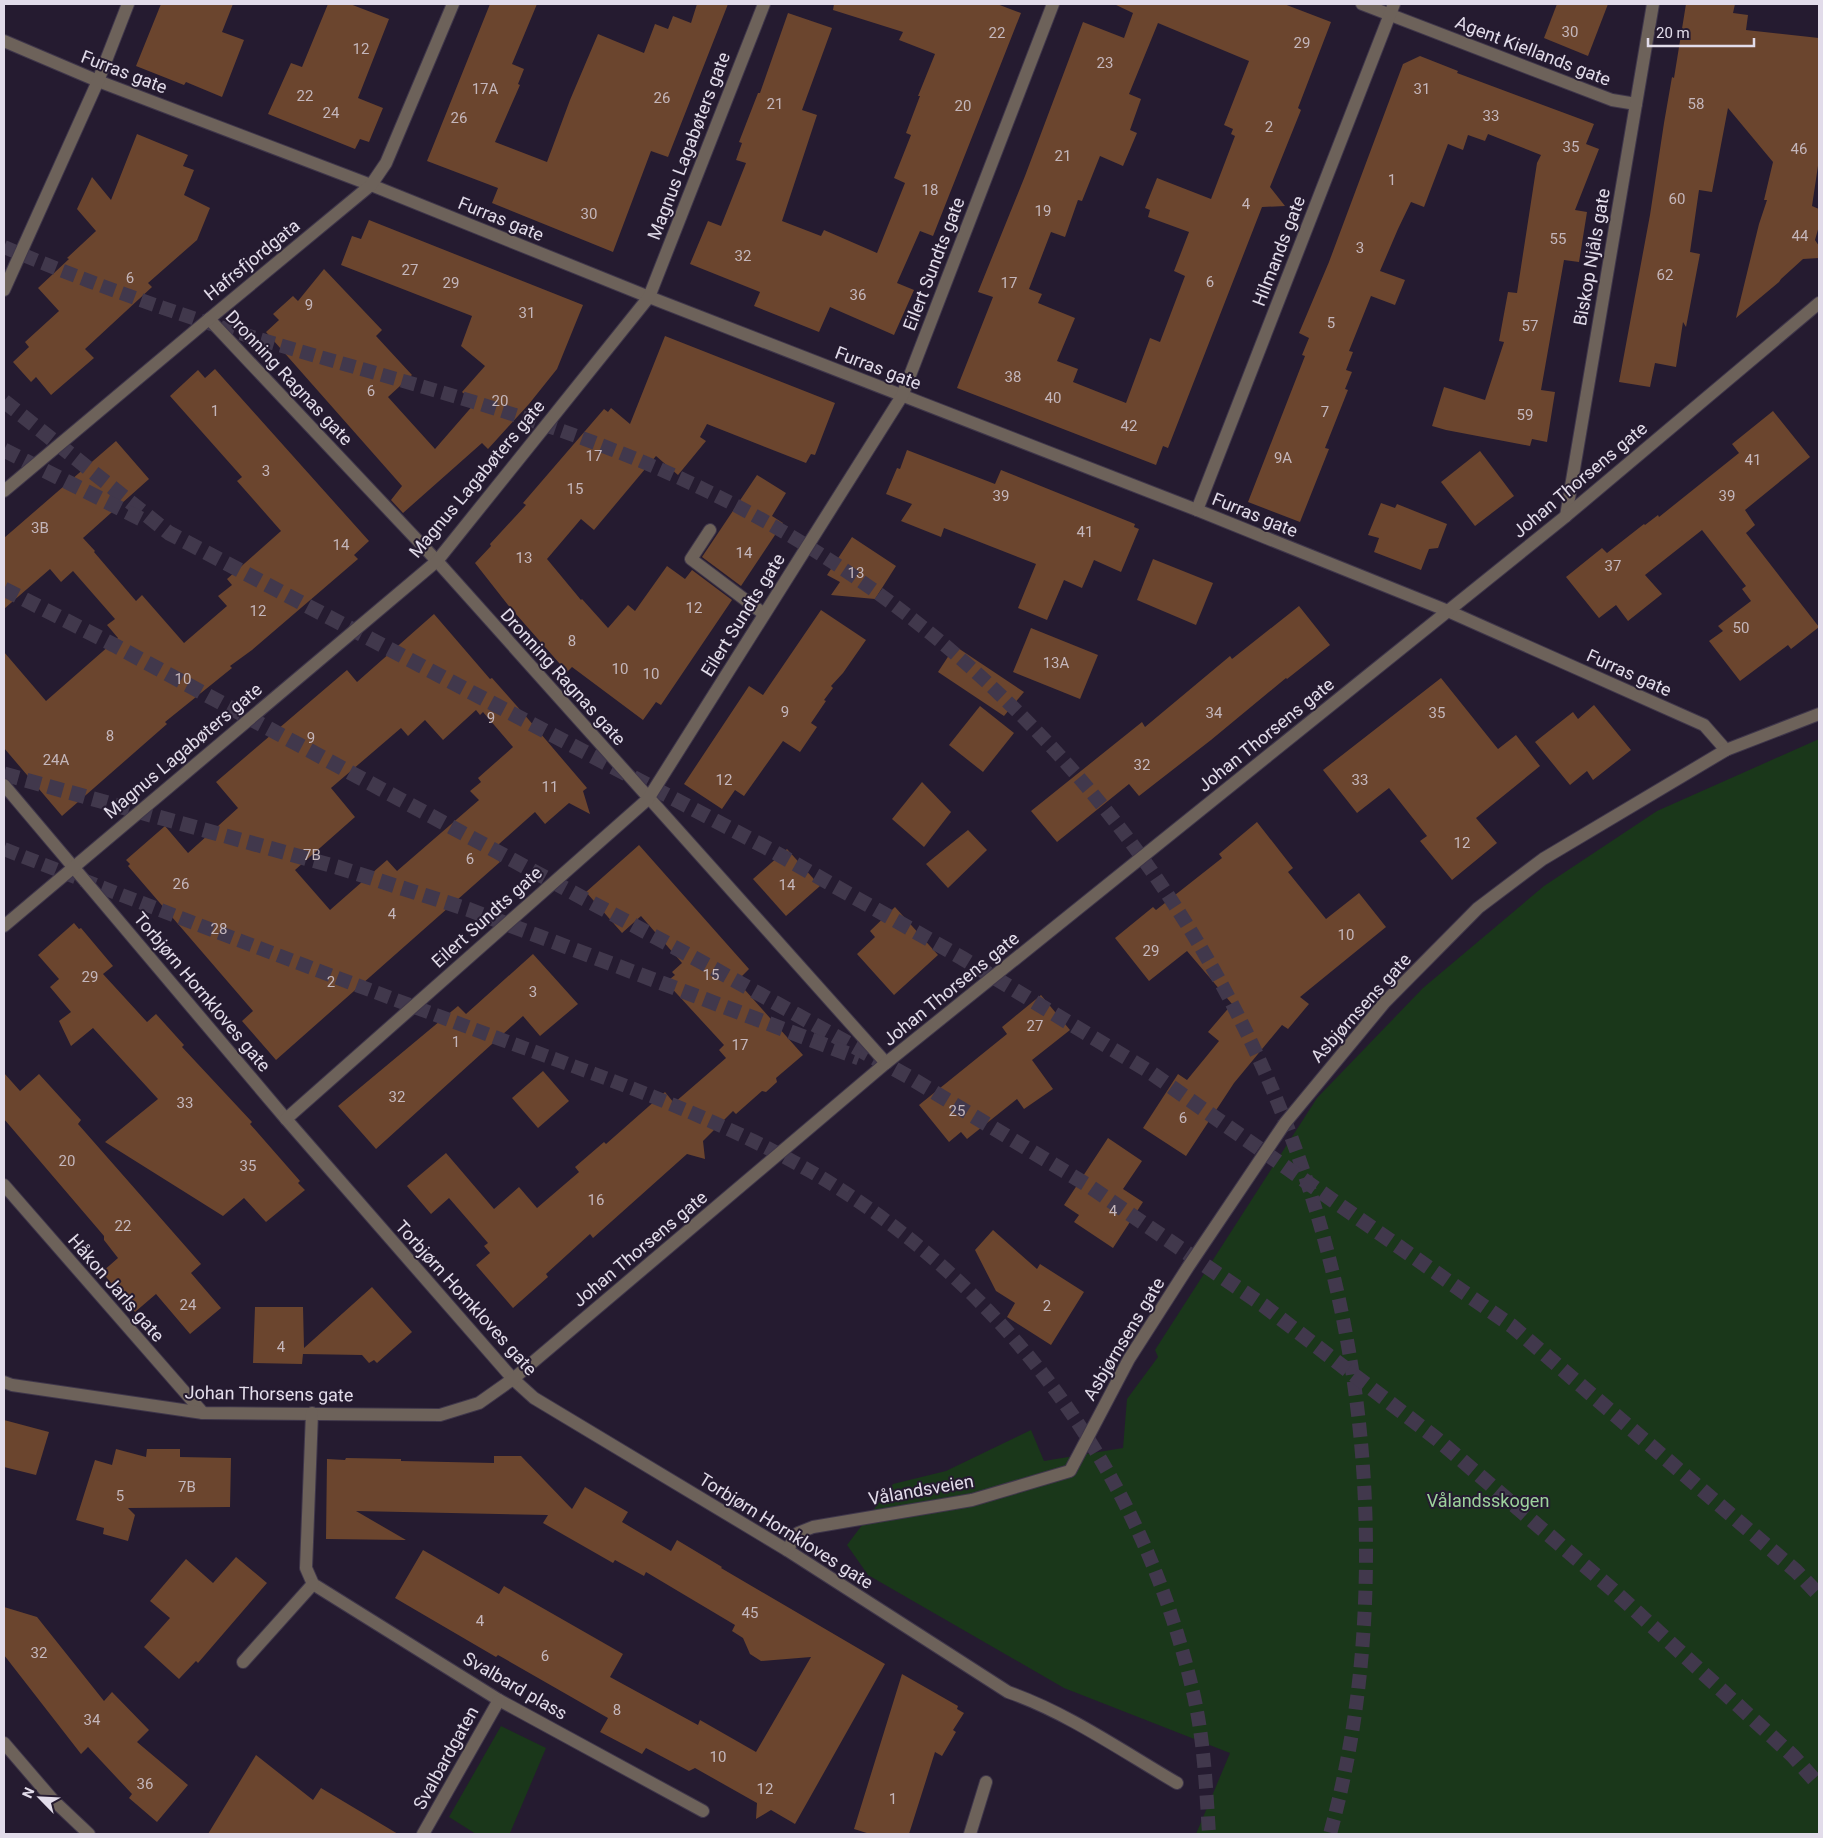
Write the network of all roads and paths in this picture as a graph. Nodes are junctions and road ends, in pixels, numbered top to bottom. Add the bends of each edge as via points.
1 (128, 4) edge
2 (452, 4) edge
3 (764, 4) edge
4 (1053, 4) edge
5 (1362, 4) edge
6 (1653, 4) edge
7 (1392, 9) edge
8 (4, 41) edge
9 (98, 81) junction
10 (1636, 104) junction
11 (371, 185) junction
12 (4, 290) edge
13 (649, 297) junction
14 (1819, 303) edge
15 (209, 318) junction
16 (902, 396) junction
17 (4, 491) edge
18 (1197, 510) junction
19 (1566, 516) junction
20 (710, 530) dead end
21 (436, 561) junction
22 (1448, 611) junction
23 (764, 614) junction
24 (1819, 714) edge
25 (1726, 750) junction
26 (4, 785) edge
27 (648, 799) junction
28 (73, 866) junction
29 (4, 926) edge
30 (886, 1064) junction
31 (286, 1119) junction
32 (4, 1185) edge
33 (513, 1380) junction
34 (4, 1382) edge
35 (203, 1413) junction
36 (312, 1413) junction
37 (1070, 1471) joint
38 (787, 1550) junction
39 (313, 1584) junction
40 (243, 1662) dead end
41 (499, 1700) junction
42 (4, 1744) edge
43 (986, 1782) dead end
44 (1177, 1783) dead end
45 (703, 1811) dead end
46 (89, 1834) edge
47 (423, 1834) edge
48 (970, 1834) edge

1 - 9 street
2 - 11 street, Hafrsfjordgata via 386,163
3 - 13 street, Magnus Lagabøters gate
4 - 16 street, Eilert Sundts gate
5 - 7 street, Agent Kiellands gate
6 - 10 street, Biskop Njåls gate
7 - 10 street, Agent Kiellands gate via 1612,100
7 - 18 street, Hilmands gate
8 - 9 street, Furras gate
9 - 11 street, Furras gate
9 - 12 street
10 - 19 street, Biskop Njåls gate
11 - 13 street, Furras gate
11 - 15 street, Hafrsfjordgata
13 - 16 street, Furras gate
13 - 21 street, Magnus Lagabøters gate
14 - 19 street, Johan Thorsens gate
15 - 17 street, Hafrsfjordgata
15 - 21 street, Dronning Ragnas gate
16 - 18 street, Furras gate
16 - 23 street, Eilert Sundts gate
18 - 22 street, Furras gate
19 - 22 street, Johan Thorsens gate
20 - 23 street via 691,559
21 - 27 street, Dronning Ragnas gate
21 - 28 street, Magnus Lagabøters gate
22 - 25 street, Furras gate via 1704,725
22 - 30 street, Johan Thorsens gate
23 - 27 street, Eilert Sundts gate
24 - 25 street, Asbjørnsens gate
25 - 37 street, Asbjørnsens gate via 1544,859 1478,908 1385,1002 1285,1123 1188,1267 1129,1358
26 - 28 street, Torbjørn Hornkloves gate
27 - 30 street, Dronning Ragnas gate
27 - 31 street, Eilert Sundts gate
28 - 29 street, Magnus Lagabøters gate
28 - 31 street, Torbjørn Hornkloves gate
30 - 33 street, Johan Thorsens gate
31 - 33 street, Torbjørn Hornkloves gate
32 - 35 street, Håkon Jarls gate
33 - 36 street, Johan Thorsens gate via 479,1403 440,1415
33 - 38 street, Torbjørn Hornkloves gate via 556,1412
34 - 35 street, Johan Thorsens gate
35 - 36 street, Johan Thorsens gate
36 - 39 street via 306,1568
37 - 38 street, Vålandsveien via 972,1500 814,1527 798,1533
38 - 44 street, Torbjørn Hornkloves gate via 1008,1692 1064,1716
39 - 40 street
39 - 41 street, Svalbard plass
41 - 45 street, Svalbard plass
41 - 47 street, Svalbardgaten
42 - 46 street via 53,1800
43 - 48 street

